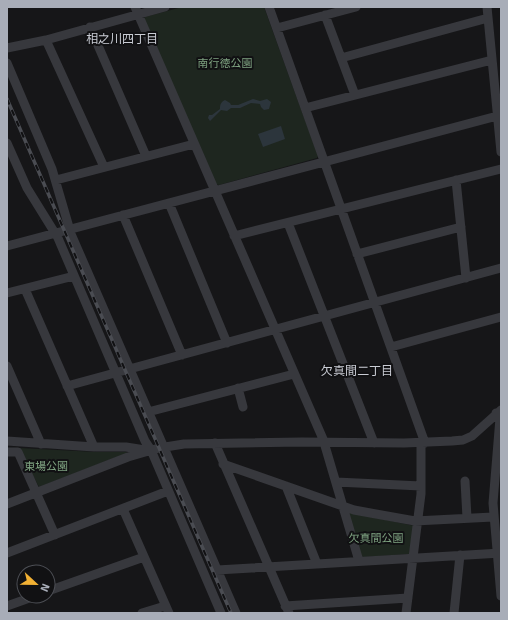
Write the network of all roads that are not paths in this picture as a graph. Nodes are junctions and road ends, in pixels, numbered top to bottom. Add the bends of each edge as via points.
1 (165, 7) edge
2 (269, 7) edge
3 (356, 7) edge
4 (487, 7) edge
5 (136, 11) edge
6 (325, 15) junction
7 (488, 18) junction
8 (90, 28) junction
9 (276, 28) junction
10 (46, 40) junction
11 (7, 48) edge
12 (341, 58) junction
13 (492, 60) junction
14 (7, 64) edge
15 (355, 95) junction
16 (305, 108) junction
17 (499, 116) edge
18 (7, 143) edge
19 (194, 144) junction
20 (501, 152) edge
21 (146, 156) junction
22 (325, 162) junction
23 (104, 167) junction
24 (501, 169) edge
25 (56, 180) junction
26 (456, 180) junction
27 (215, 191) junction
28 (169, 203) junction
29 (342, 209) junction
30 (123, 216) junction
31 (288, 223) junction
32 (461, 227) junction
33 (70, 230) junction
34 (55, 233) junction
35 (234, 236) junction
36 (7, 246) edge
37 (357, 254) junction
38 (501, 268) edge
39 (74, 276) junction
40 (466, 278) junction
41 (25, 289) junction
42 (7, 293) edge
43 (375, 303) junction
44 (325, 317) junction
45 (501, 317) edge
46 (275, 330) junction
47 (227, 343) junction
48 (391, 347) junction
49 (182, 355) junction
50 (7, 366) edge
51 (129, 369) junction
52 (115, 372) junction
53 (294, 374) junction
54 (67, 386) junction
55 (238, 388) junction
56 (243, 407) dead end
57 (148, 412) junction
58 (498, 412) edge
59 (7, 441) edge
60 (324, 443) junction
61 (374, 443) junction
62 (423, 443) junction
63 (40, 444) junction
64 (215, 444) junction
65 (94, 447) junction
66 (164, 447) junction
67 (151, 450) junction
68 (7, 452) edge
69 (223, 464) junction
70 (465, 481) dead end
71 (336, 482) junction
72 (286, 486) junction
73 (421, 486) junction
74 (168, 491) junction
75 (37, 493) junction
76 (7, 504) edge
77 (343, 506) junction
78 (123, 509) junction
79 (493, 517) junction
80 (468, 518) junction
81 (418, 521) junction
82 (55, 535) junction
83 (7, 553) edge
84 (499, 553) edge
85 (460, 555) junction
86 (144, 557) junction
87 (413, 558) junction
88 (359, 561) junction
89 (317, 564) junction
90 (268, 567) junction
91 (217, 570) junction
92 (56, 588) edge
93 (501, 596) edge
94 (408, 598) junction
95 (167, 609) edge
96 (287, 609) edge
97 (142, 613) edge
98 (221, 613) edge
99 (236, 613) edge
100 (406, 613) edge
101 (454, 613) edge

1 - 5 street
2 - 9 street
3 - 6 street
4 - 7 street
5 - 8 street
5 - 19 street
6 - 9 street
6 - 12 street
7 - 12 street
7 - 13 street
8 - 10 street
8 - 21 street
9 - 16 street
10 - 11 street
10 - 23 street
12 - 15 street
13 - 15 street
13 - 17 street
14 - 25 street
15 - 16 street
16 - 22 street
17 - 20 street
17 - 22 street
18 - 34 street via 27,188
19 - 21 street
19 - 27 street
21 - 23 street
22 - 27 street
22 - 29 street
23 - 25 street
24 - 26 street
25 - 33 street
26 - 29 street
26 - 32 street
27 - 28 street
27 - 35 street
28 - 30 street
28 - 47 street
29 - 31 street
29 - 37 street
30 - 33 street
30 - 49 street
31 - 35 street
31 - 44 street
32 - 37 street
32 - 40 street
33 - 34 street
33 - 51 street
34 - 36 street
34 - 39 street
35 - 46 street
37 - 43 street
38 - 40 street
39 - 41 street
39 - 52 street
40 - 43 street
41 - 42 street
41 - 54 street
43 - 44 street
43 - 48 street
44 - 46 street
44 - 61 street
45 - 48 street
46 - 47 street
46 - 53 street
47 - 49 street
48 - 62 street
49 - 51 street
50 - 63 street
51 - 52 street
51 - 57 street
52 - 54 street
52 - 67 street
53 - 55 street
53 - 60 street
54 - 65 street
55 - 56 street
55 - 57 street
57 - 66 street
58 - 62 street via 469,438
58 - 79 street via 500,418
59 - 63 street
60 - 61 street
60 - 64 street
60 - 71 street
61 - 62 street
62 - 73 street
63 - 65 street
64 - 66 street
64 - 69 street
65 - 67 street
66 - 67 street
66 - 91 street
67 - 74 street
67 - 75 street
68 - 75 street via 18,452
69 - 72 street
69 - 90 street
70 - 80 street
71 - 73 street
71 - 77 street
72 - 77 street
72 - 89 street
73 - 81 street
74 - 78 street
74 - 98 street
75 - 76 street
75 - 82 street
77 - 81 street
77 - 88 street
78 - 82 street
78 - 86 street
79 - 80 street
79 - 84 street
80 - 81 street
81 - 87 street
82 - 83 street
84 - 85 street
84 - 93 street
85 - 87 street
85 - 101 street
86 - 92 street
86 - 95 street
87 - 88 street
87 - 94 street
88 - 89 street
89 - 90 street
90 - 91 street
90 - 96 street
91 - 99 street
94 - 96 street
94 - 100 street
95 - 97 street

